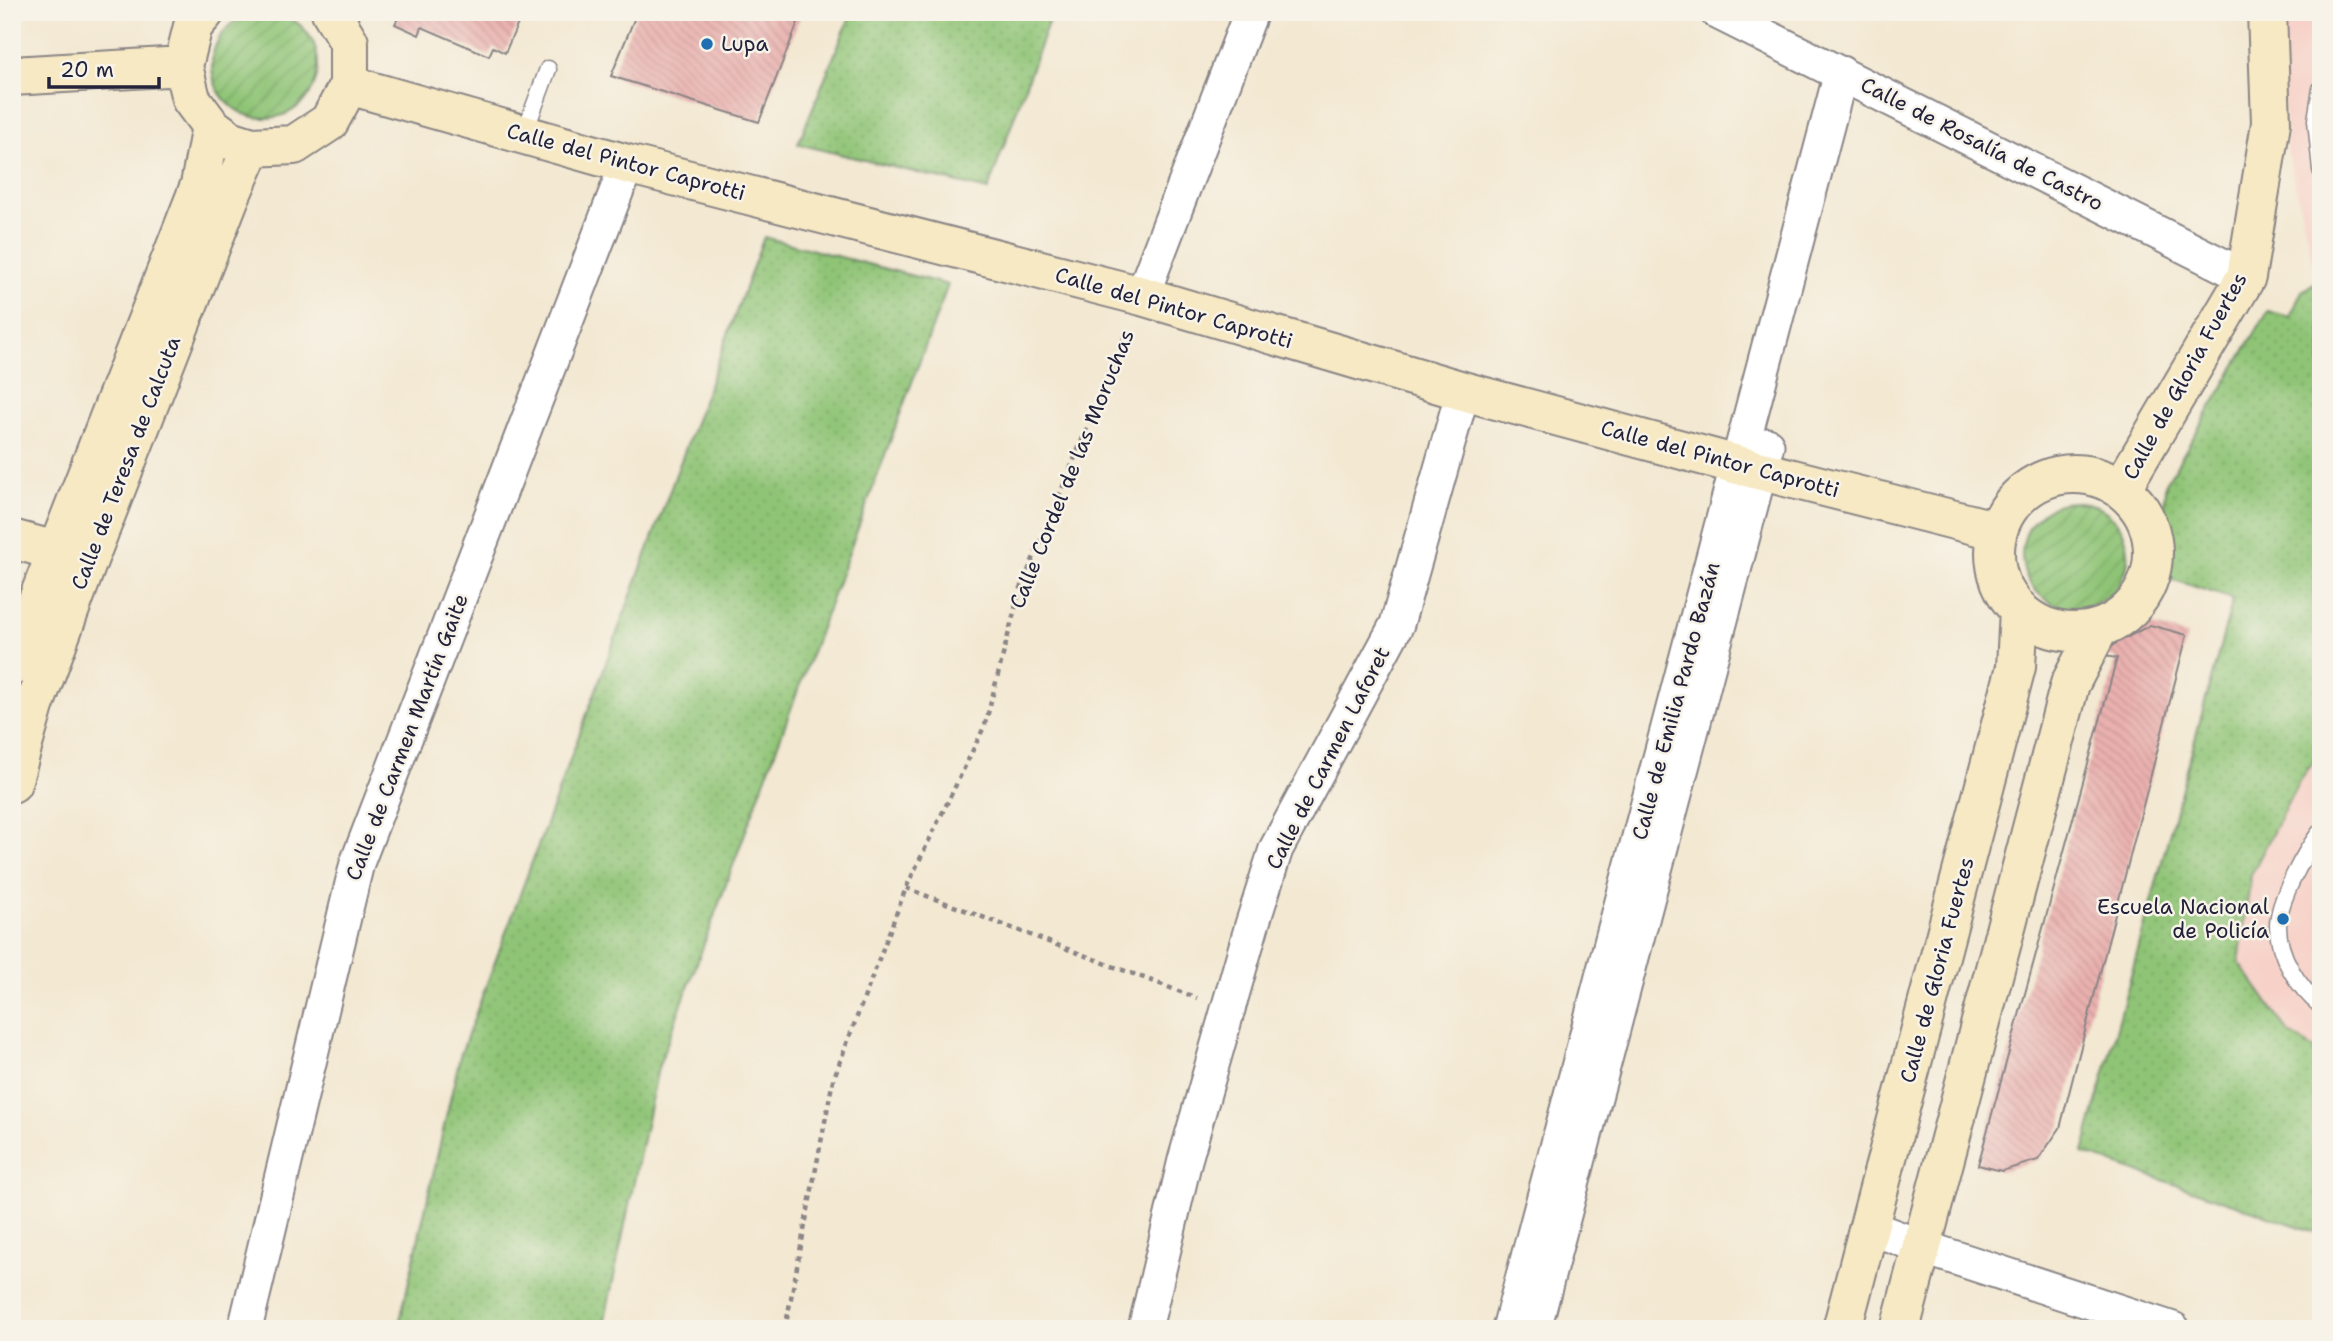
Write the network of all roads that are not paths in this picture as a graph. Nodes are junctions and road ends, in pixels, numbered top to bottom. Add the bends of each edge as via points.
1 (205, 12) edge
2 (331, 12) edge
3 (1251, 12) edge
4 (1717, 12) edge
5 (2267, 12) edge
6 (183, 66) junction
7 (548, 69) dead end
8 (12, 76) edge
9 (1850, 78) junction
10 (349, 85) junction
11 (2321, 89) edge
12 (211, 126) junction
13 (524, 134) junction
14 (252, 147) junction
15 (627, 164) junction
16 (2321, 170) edge
17 (2246, 277) junction
18 (1142, 296) junction
19 (1463, 391) junction
20 (1749, 468) junction
21 (2122, 489) junction
22 (1998, 531) junction
23 (12, 539) edge
24 (55, 551) junction
25 (2019, 609) junction
26 (2099, 628) junction
27 (12, 666) edge
28 (12, 783) edge
29 (2321, 831) edge
30 (2321, 1006) edge
31 (1869, 1227) junction
32 (1922, 1247) junction
33 (245, 1329) edge
34 (1144, 1329) edge
35 (1509, 1329) edge
36 (1534, 1329) edge
37 (1842, 1329) edge
38 (1900, 1329) edge
39 (2174, 1329) edge

1 - 6 street via 192,26
2 - 10 street via 349,43
3 - 18 street
4 - 9 street, Calle de Rosalía de Castro
5 - 17 street, Calle de Gloria Fuertes via 2271,123
6 - 8 street
6 - 12 street via 191,99
7 - 13 lane
9 - 17 street, Calle de Rosalía de Castro
9 - 20 street, Calle de Emilia Pardo Bazán
10 - 13 street, Calle del Pintor Caprotti
10 - 14 street via 330,122 294,145
11 - 16 lane via 2316,120
12 - 14 street via 230,140
12 - 24 street, Calle de Teresa de Calcuta via 200,185
13 - 15 street, Calle del Pintor Caprotti
14 - 28 street, Calle de Teresa de Calcuta via 89,558 34,706
15 - 18 street, Calle del Pintor Caprotti
15 - 33 street, Calle de Carmen Martín Gaite via 356,863
17 - 21 street, Calle de Gloria Fuertes
18 - 19 street, Calle del Pintor Caprotti
19 - 20 street, Calle del Pintor Caprotti
19 - 34 street, Calle de Carmen Laforet via 1397,624 1276,849 1185,1160
20 - 22 street, Calle del Pintor Caprotti
20 - 35 street, Calle de Emilia Pardo Bazán
20 - 36 street, Calle de Emilia Pardo Bazán
21 - 22 street via 2099,477 2074,473 2049,477 2026,489 2008,508
21 - 26 street via 2139,506 2150,528 2154,553 2150,578 2121,617
22 - 25 street via 1998,573 2005,593
23 - 24 street
24 - 27 street, Calle de Teresa de Calcuta
25 - 26 street via 2056,630
25 - 31 street, Calle de Gloria Fuertes via 2016,667
26 - 32 street via 2070,684
29 - 30 lane via 2291,881 2278,925 2284,961
31 - 32 street
31 - 37 street, Calle de Gloria Fuertes
32 - 38 street
32 - 39 street

